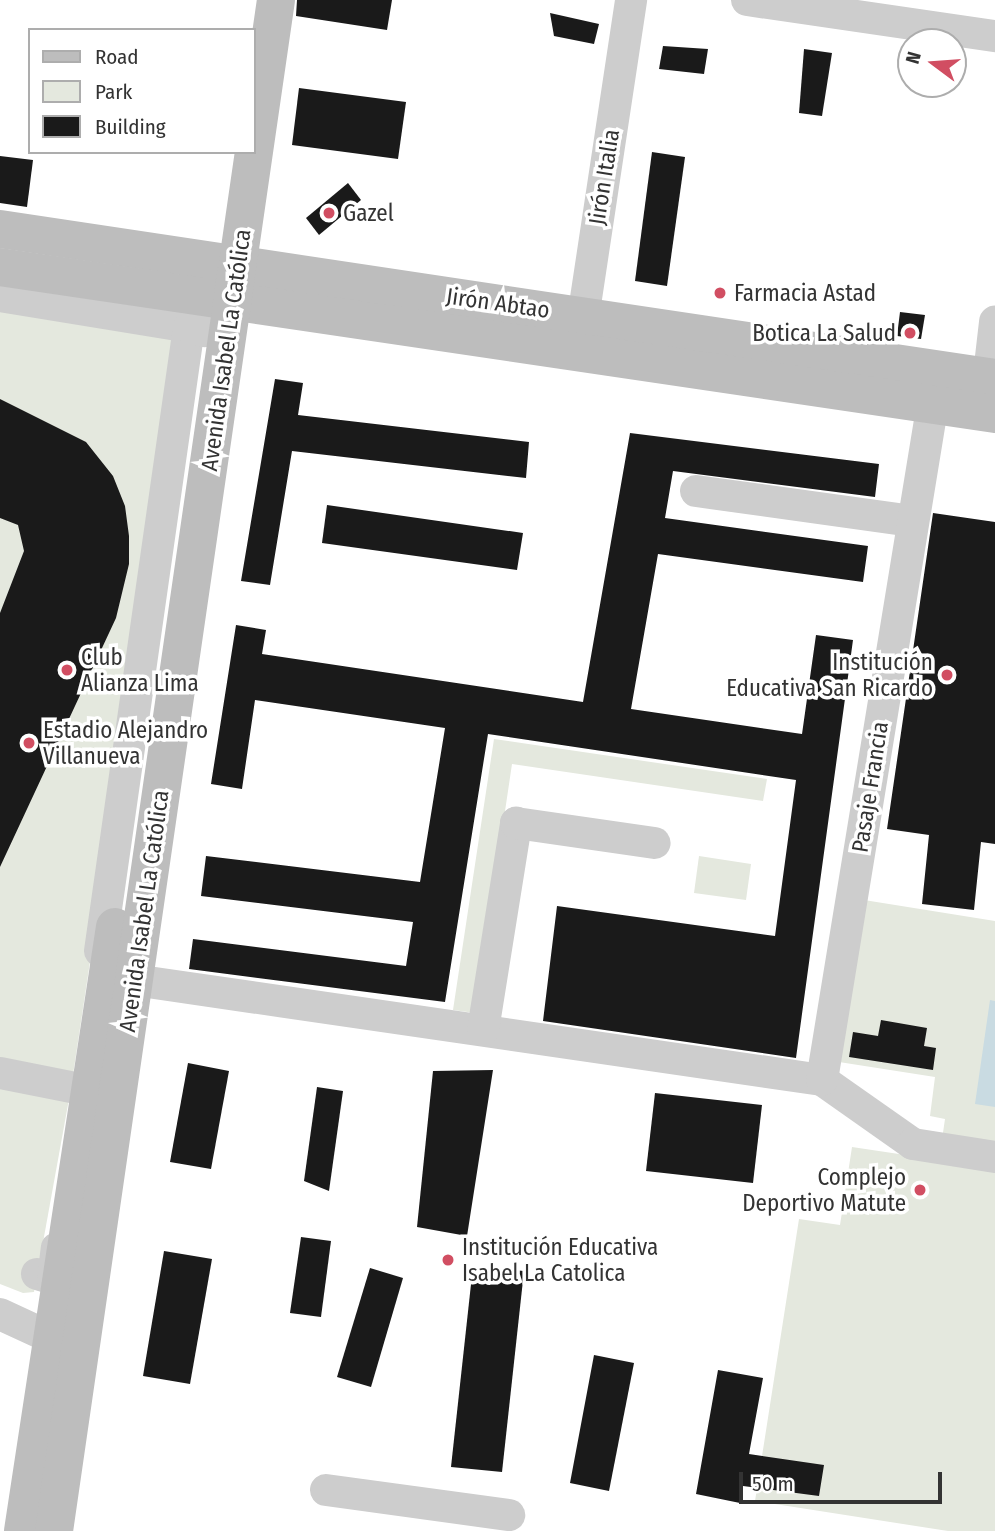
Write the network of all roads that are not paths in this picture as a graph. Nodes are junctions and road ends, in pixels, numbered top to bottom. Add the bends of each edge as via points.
1 (255, 0) edge
2 (276, 0) edge
3 (631, 0) edge
4 (747, 0) edge
5 (795, 4) edge
6 (250, 28) edge
7 (995, 36) edge
8 (256, 107) edge
9 (232, 154) edge
10 (247, 154) edge
11 (0, 229) edge
12 (227, 262) junction
13 (0, 267) edge
14 (0, 296) edge
15 (209, 315) junction
16 (583, 316) junction
17 (995, 322) edge
18 (578, 353) junction
19 (935, 387) junction
20 (991, 395) edge
21 (695, 491) dead end
22 (912, 521) junction
23 (655, 844) dead end
24 (134, 980) junction
25 (483, 1030) junction
26 (0, 1073) edge
27 (822, 1080) junction
28 (80, 1089) junction
29 (995, 1157) edge
30 (37, 1274) dead end
31 (0, 1314) edge
32 (67, 1340) junction
33 (326, 1490) dead end
34 (509, 1515) dead end
35 (427, 1518) edge
36 (23, 1531) edge
37 (54, 1531) edge

1 - 6 street
2 - 8 street, Avenida Isabel La Católica
3 - 16 street, Jirón Italia
4 - 5 street
5 - 7 street
9 - 12 street, Avenida Isabel La Católica
10 - 12 street, Avenida Isabel La Católica
11 - 12 street, Jirón Abtao
12 - 15 street, Avenida Isabel La Católica
12 - 16 street, Jirón Abtao
13 - 15 street, Jirón Abtao
14 - 15 street
15 - 18 street, Jirón Abtao
15 - 24 street, Avenida Isabel La Católica
15 - 28 street
15 - 32 street, Avenida Isabel La Católica
16 - 18 street, Jirón Italia
16 - 19 street, Jirón Abtao
17 - 20 street
18 - 19 street, Jirón Abtao
19 - 20 street, Jirón Abtao
19 - 22 street, Pasaje Francia
21 - 22 street
22 - 27 street, Pasaje Francia
23 - 25 street via 516,823
24 - 25 street
24 - 32 street, Avenida Isabel La Católica
25 - 27 street
26 - 28 street
27 - 29 street via 913,1144
28 - 30 street via 53,1279
31 - 32 street
32 - 36 street, Avenida Isabel La Católica
32 - 37 street, Avenida Isabel La Católica
33 - 35 street
34 - 35 street

